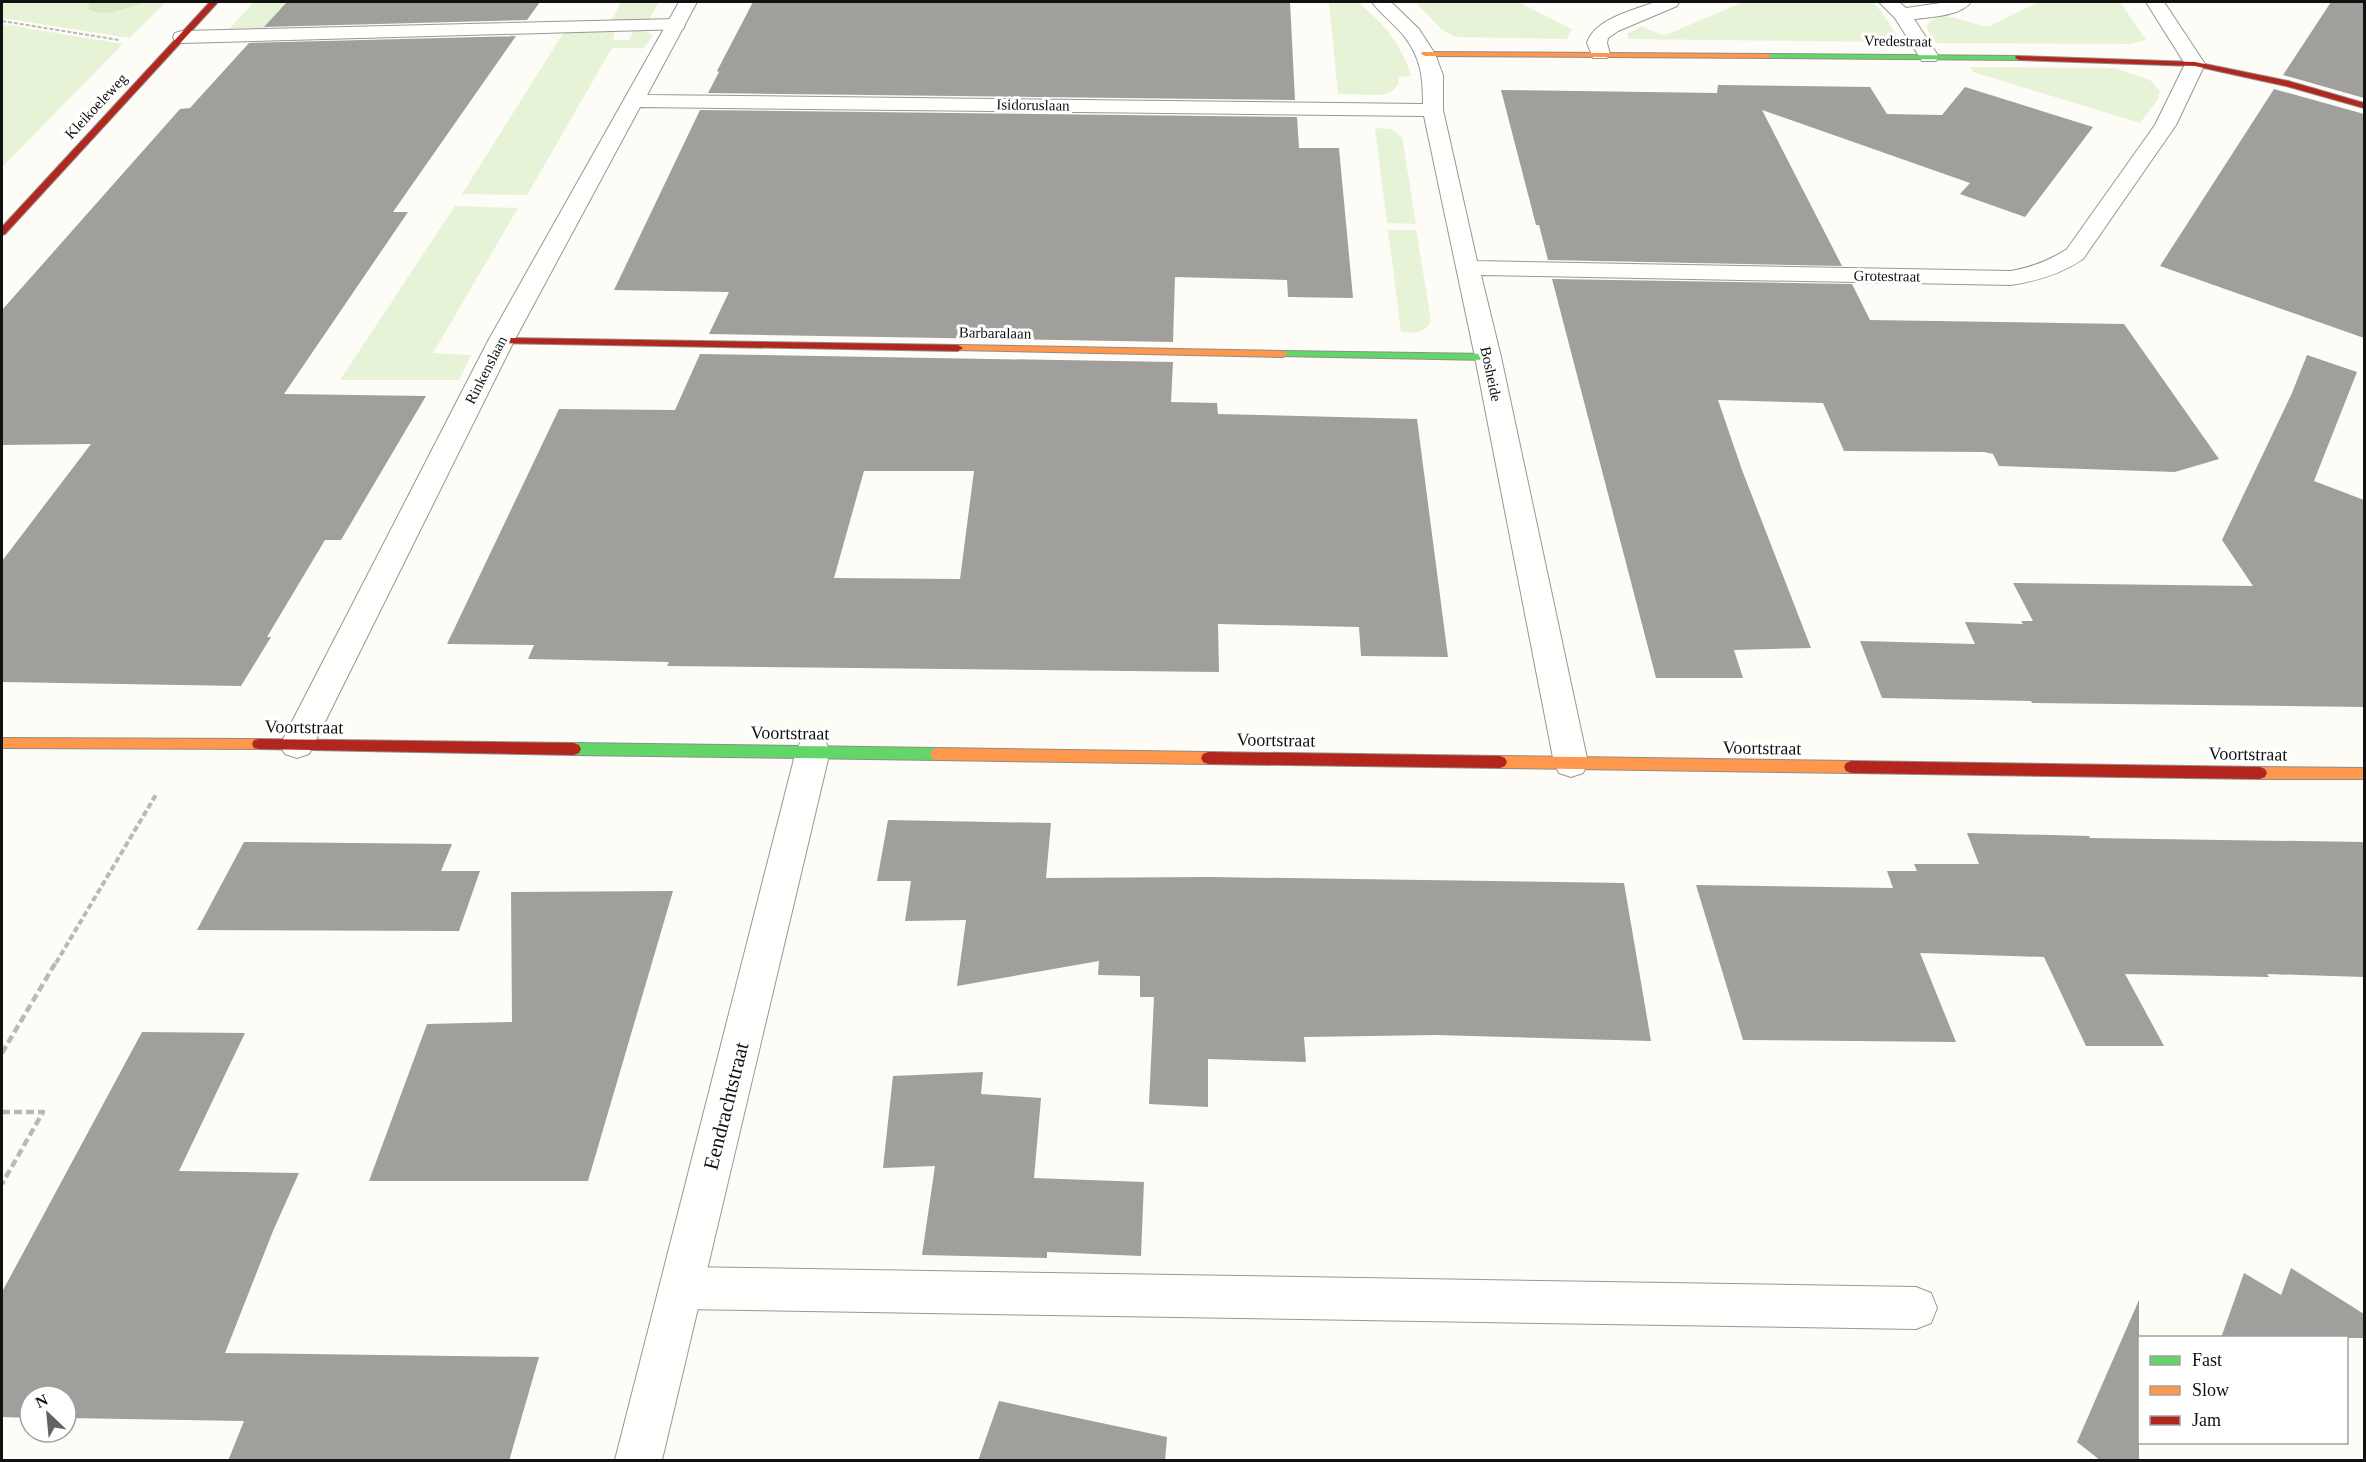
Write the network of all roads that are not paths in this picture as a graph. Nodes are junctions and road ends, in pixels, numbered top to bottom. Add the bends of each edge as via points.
1 (214, 2) edge
2 (688, 2) edge
3 (1381, 2) edge
4 (1670, 2) edge
5 (1962, 2) edge
6 (2155, 2) edge
7 (1895, 8) edge
8 (676, 25) junction
9 (182, 37) junction
10 (1425, 54) junction
11 (1600, 54) junction
12 (1929, 57) junction
13 (2195, 64) junction
14 (634, 101) junction
15 (2364, 106) edge
16 (1433, 110) junction
17 (2, 232) edge
18 (1468, 268) junction
19 (501, 342) junction
20 (1488, 357) junction
21 (2, 743) edge
22 (297, 745) junction
23 (813, 752) junction
24 (1571, 763) junction
25 (2364, 774) edge
26 (681, 1288) junction
27 (1916, 1308) dead end
28 (638, 1461) edge

1 - 9 street, Kleikoeleweg
2 - 8 street, Rinkenslaan
3 - 10 street, Bosheide via 1412,33
4 - 11 street via 1599,35
5 - 7 street via 1929,12
6 - 13 street
7 - 12 street
8 - 9 lane
8 - 14 street, Rinkenslaan
9 - 17 street, Kleikoeleweg
10 - 11 street, Vredestraat
10 - 16 street, Bosheide via 1433,75
11 - 12 street, Vredestraat
12 - 13 street, Vredestraat
13 - 15 street, Vredestraat via 2288,84
13 - 18 street, Grotestraat via 2165,125 2074,254 2058,266 2036,274 2011,278
14 - 16 street, Isidoruslaan
14 - 19 street, Rinkenslaan
16 - 18 street, Bosheide
18 - 20 street, Bosheide
19 - 20 street, Barbaralaan
19 - 22 street, Rinkenslaan
20 - 24 street, Bosheide
21 - 22 street, Voortstraat
22 - 23 street, Voortstraat
23 - 24 street, Voortstraat
23 - 26 street, Eendrachtstraat
24 - 25 street, Voortstraat
26 - 27 lane
26 - 28 street, Eendrachtstraat

